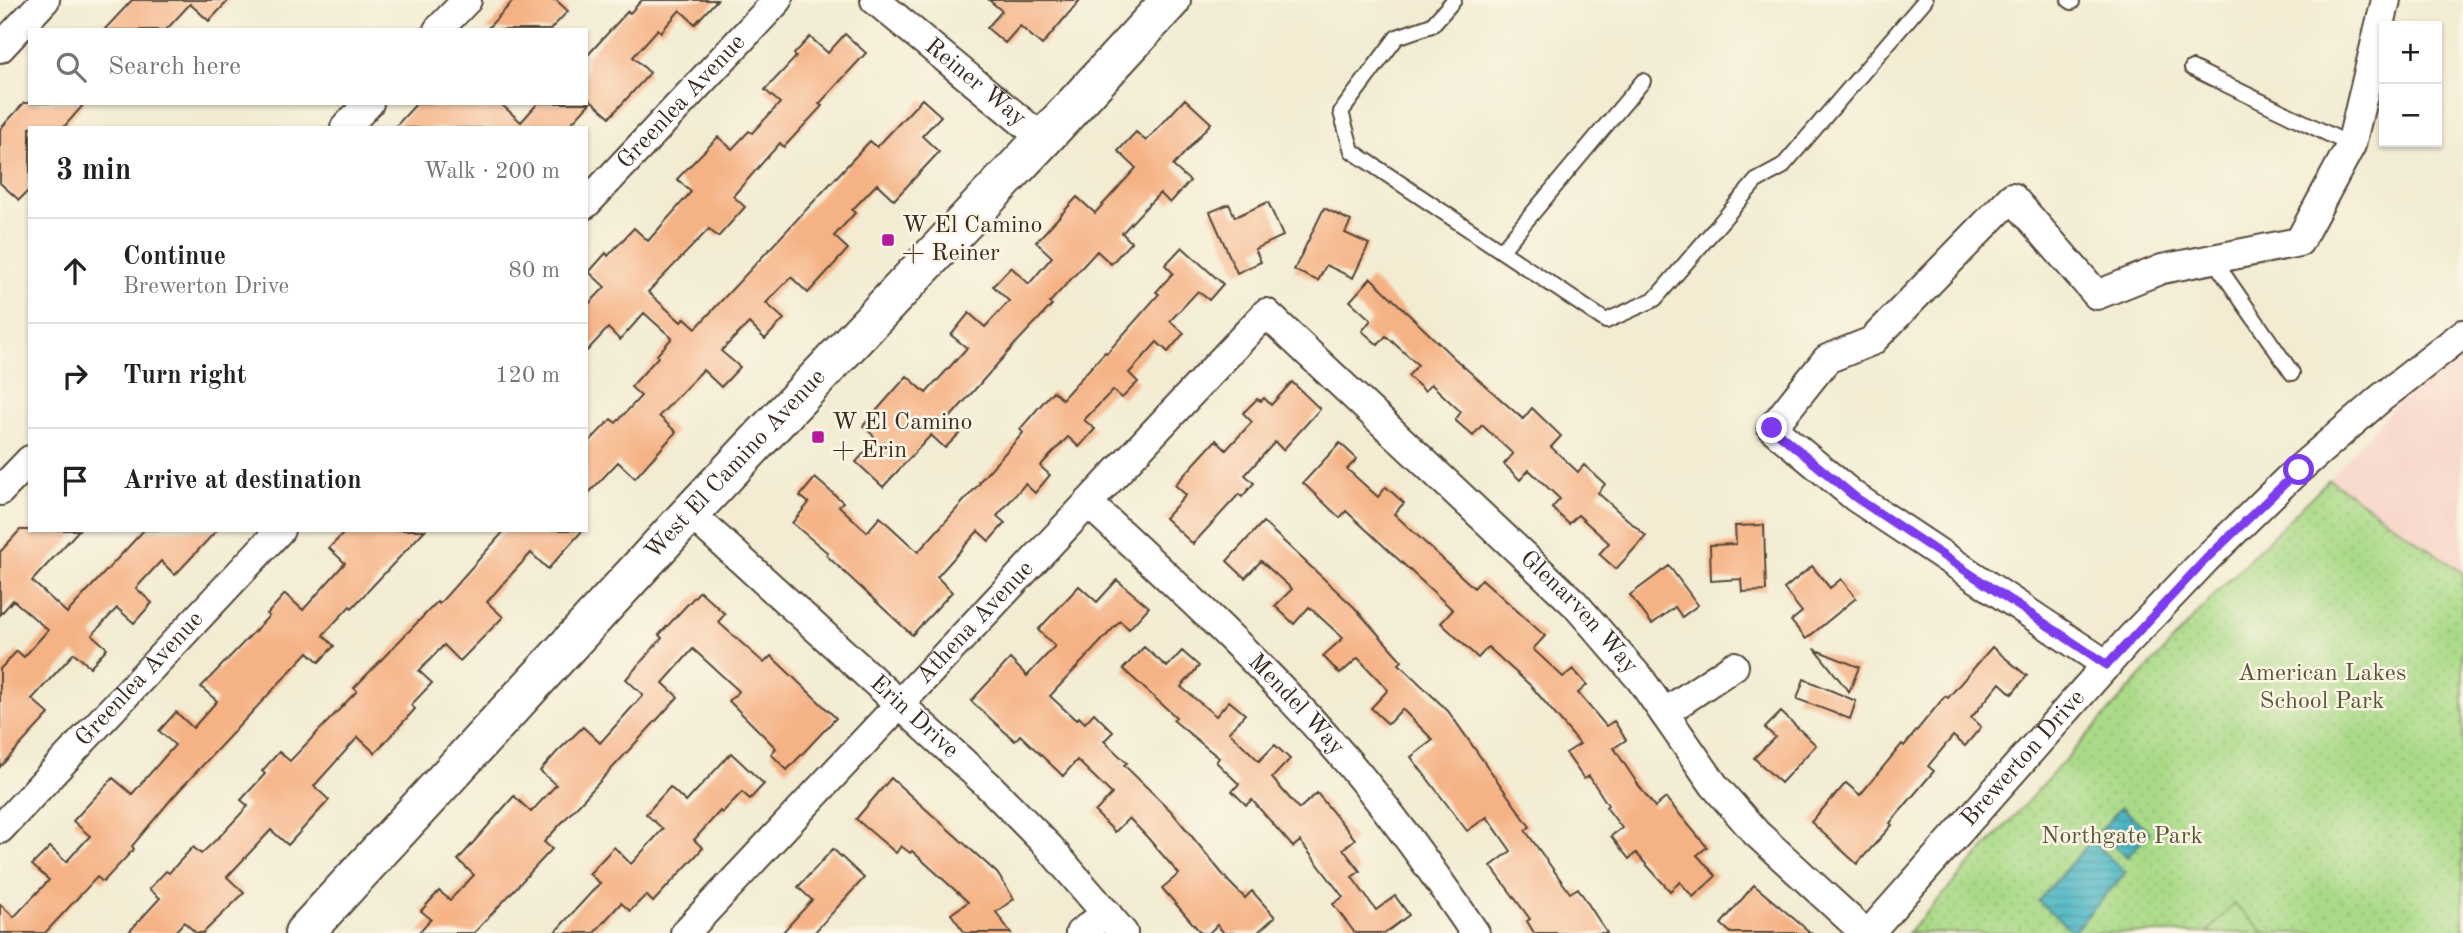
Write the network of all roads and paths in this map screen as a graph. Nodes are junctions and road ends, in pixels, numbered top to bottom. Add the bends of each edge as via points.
1 (45, 0) edge
2 (467, 0) edge
3 (778, 0) edge
4 (875, 0) edge
5 (1171, 0) edge
6 (1454, 0) edge
7 (1925, 0) edge
8 (2386, 0) edge
9 (440, 28) edge
10 (0, 48) edge
11 (2192, 68) dead end
12 (1643, 81) dead end
13 (367, 105) edge
14 (347, 126) edge
15 (1044, 139) junction
16 (2351, 145) junction
17 (588, 202) edge
18 (1501, 251) junction
19 (2213, 260) junction
20 (1266, 313) joint
21 (2463, 334) edge
22 (2292, 373) dead end
23 (28, 462) edge
24 (0, 491) edge
25 (1088, 503) junction
26 (690, 513) junction
27 (278, 532) edge
28 (2107, 665) junction
29 (1734, 666) dead end
30 (900, 704) junction
31 (1664, 712) junction
32 (0, 829) edge
33 (1115, 923) edge
34 (304, 933) edge
35 (685, 933) edge
36 (1080, 933) edge
37 (1475, 933) edge
38 (1867, 933) edge

1 - 10 street
2 - 9 street
3 - 17 street, Greenlea Avenue
4 - 15 street, Reiner Way
5 - 15 main road, West El Camino Avenue
6 - 18 lane via 1433,25 1397,37 1340,113 1352,151
7 - 18 lane via 1782,167 1756,181 1655,299 1606,321
8 - 16 street
11 - 16 lane
12 - 18 lane
13 - 14 street
15 - 26 main road, West El Camino Avenue
16 - 19 street via 2299,242
19 - 22 lane
19 - 28 street via 2162,270 2097,295 2012,197 1872,341 1827,359 1772,428 1855,497
20 - 25 street, Athena Avenue
20 - 31 street, Glenarven Way via 1575,604
21 - 28 street, Brewerton Drive via 2291,476
23 - 24 street
25 - 30 street, Athena Avenue
25 - 37 street, Mendel Way via 1228,635 1329,739 1425,859
26 - 30 street, Erin Drive
26 - 34 main road, West El Camino Avenue
27 - 32 street, Greenlea Avenue
28 - 38 street, Brewerton Drive
29 - 31 street
30 - 33 street, Erin Drive via 1049,847
30 - 35 street, Athena Avenue
31 - 38 street, Glenarven Way via 1714,785 1756,834
33 - 36 street

